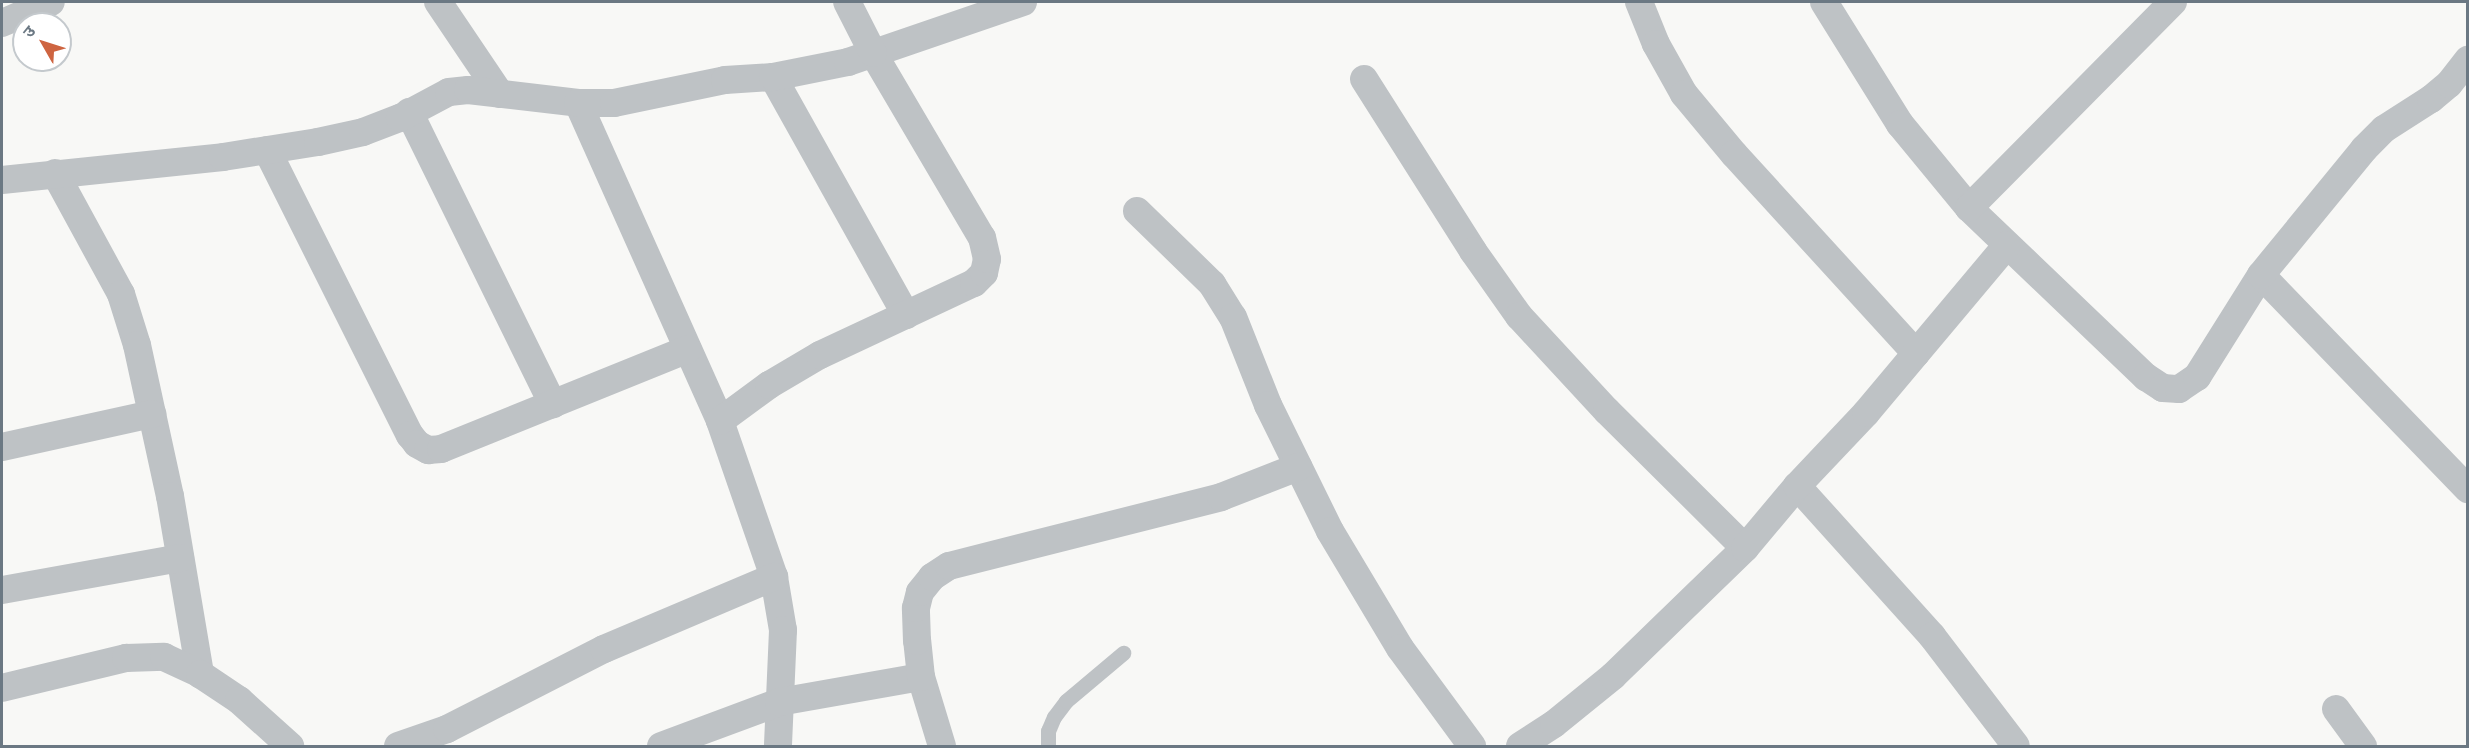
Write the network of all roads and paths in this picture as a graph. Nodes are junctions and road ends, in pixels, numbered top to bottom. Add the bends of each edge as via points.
1 (51, 2) edge
2 (438, 2) edge
3 (847, 2) edge
4 (1639, 2) edge
5 (1824, 2) edge
6 (2173, 2) edge
7 (1013, 3) edge
8 (2, 23) edge
9 (873, 53) junction
10 (2468, 60) edge
11 (773, 77) junction
12 (1364, 79) dead end
13 (500, 94) junction
14 (578, 103) junction
15 (410, 112) junction
16 (267, 150) junction
17 (55, 173) junction
18 (2, 180) edge
19 (1969, 208) junction
20 (1137, 211) dead end
21 (2007, 244) junction
22 (2261, 275) junction
23 (906, 315) junction
24 (687, 350) junction
25 (1916, 352) junction
26 (553, 405) junction
27 (152, 414) junction
28 (720, 421) junction
29 (2, 447) edge
30 (1298, 467) junction
31 (1797, 486) junction
32 (2468, 489) edge
33 (1745, 548) junction
34 (180, 558) junction
35 (774, 577) junction
36 (2, 590) edge
37 (1123, 653) dead end
38 (200, 674) junction
39 (921, 676) junction
40 (2, 688) edge
41 (779, 702) junction
42 (2336, 709) dead end
43 (290, 747) edge
44 (398, 747) edge
45 (662, 747) edge
46 (778, 747) edge
47 (942, 747) edge
48 (1048, 747) edge
49 (1472, 747) edge
50 (1520, 747) edge
51 (2016, 747) edge
52 (2363, 747) edge

1 - 8 street
2 - 13 street
3 - 9 street
4 - 25 street via 1656,44 1684,94
5 - 19 street via 1900,124
6 - 19 street
7 - 9 street
9 - 11 street
9 - 23 street via 982,238 987,259 984,273 974,283
10 - 22 street via 2449,84 2384,129 2364,149
11 - 14 street via 725,80 614,103
11 - 23 street
12 - 33 street via 1519,316 1607,411
13 - 14 street
13 - 15 street via 449,92
14 - 24 street
15 - 16 street via 363,132
15 - 26 street
16 - 17 street
16 - 26 street via 417,444 428,450 441,449
17 - 18 street
17 - 27 street via 122,294
19 - 21 street
20 - 30 street via 1212,284 1233,317
21 - 22 street via 2146,377 2163,388 2179,389 2197,377
21 - 25 street
22 - 32 street
23 - 28 street via 820,355 769,385
24 - 26 street
24 - 28 street
25 - 31 street
27 - 29 street
27 - 34 street
28 - 35 street
30 - 39 street via 1221,497 949,566 932,577 920,592 916,608
30 - 49 street via 1330,531 1400,648
31 - 33 street
31 - 51 street via 1932,636
33 - 50 street via 1613,676
34 - 36 street
34 - 38 street
35 - 41 street via 783,630
35 - 44 street via 604,649 447,729
37 - 48 lane via 1054,717 1048,731
38 - 40 street via 164,657 126,658
38 - 43 street via 239,700
39 - 41 street
39 - 47 street
41 - 45 street
41 - 46 street
42 - 52 street

